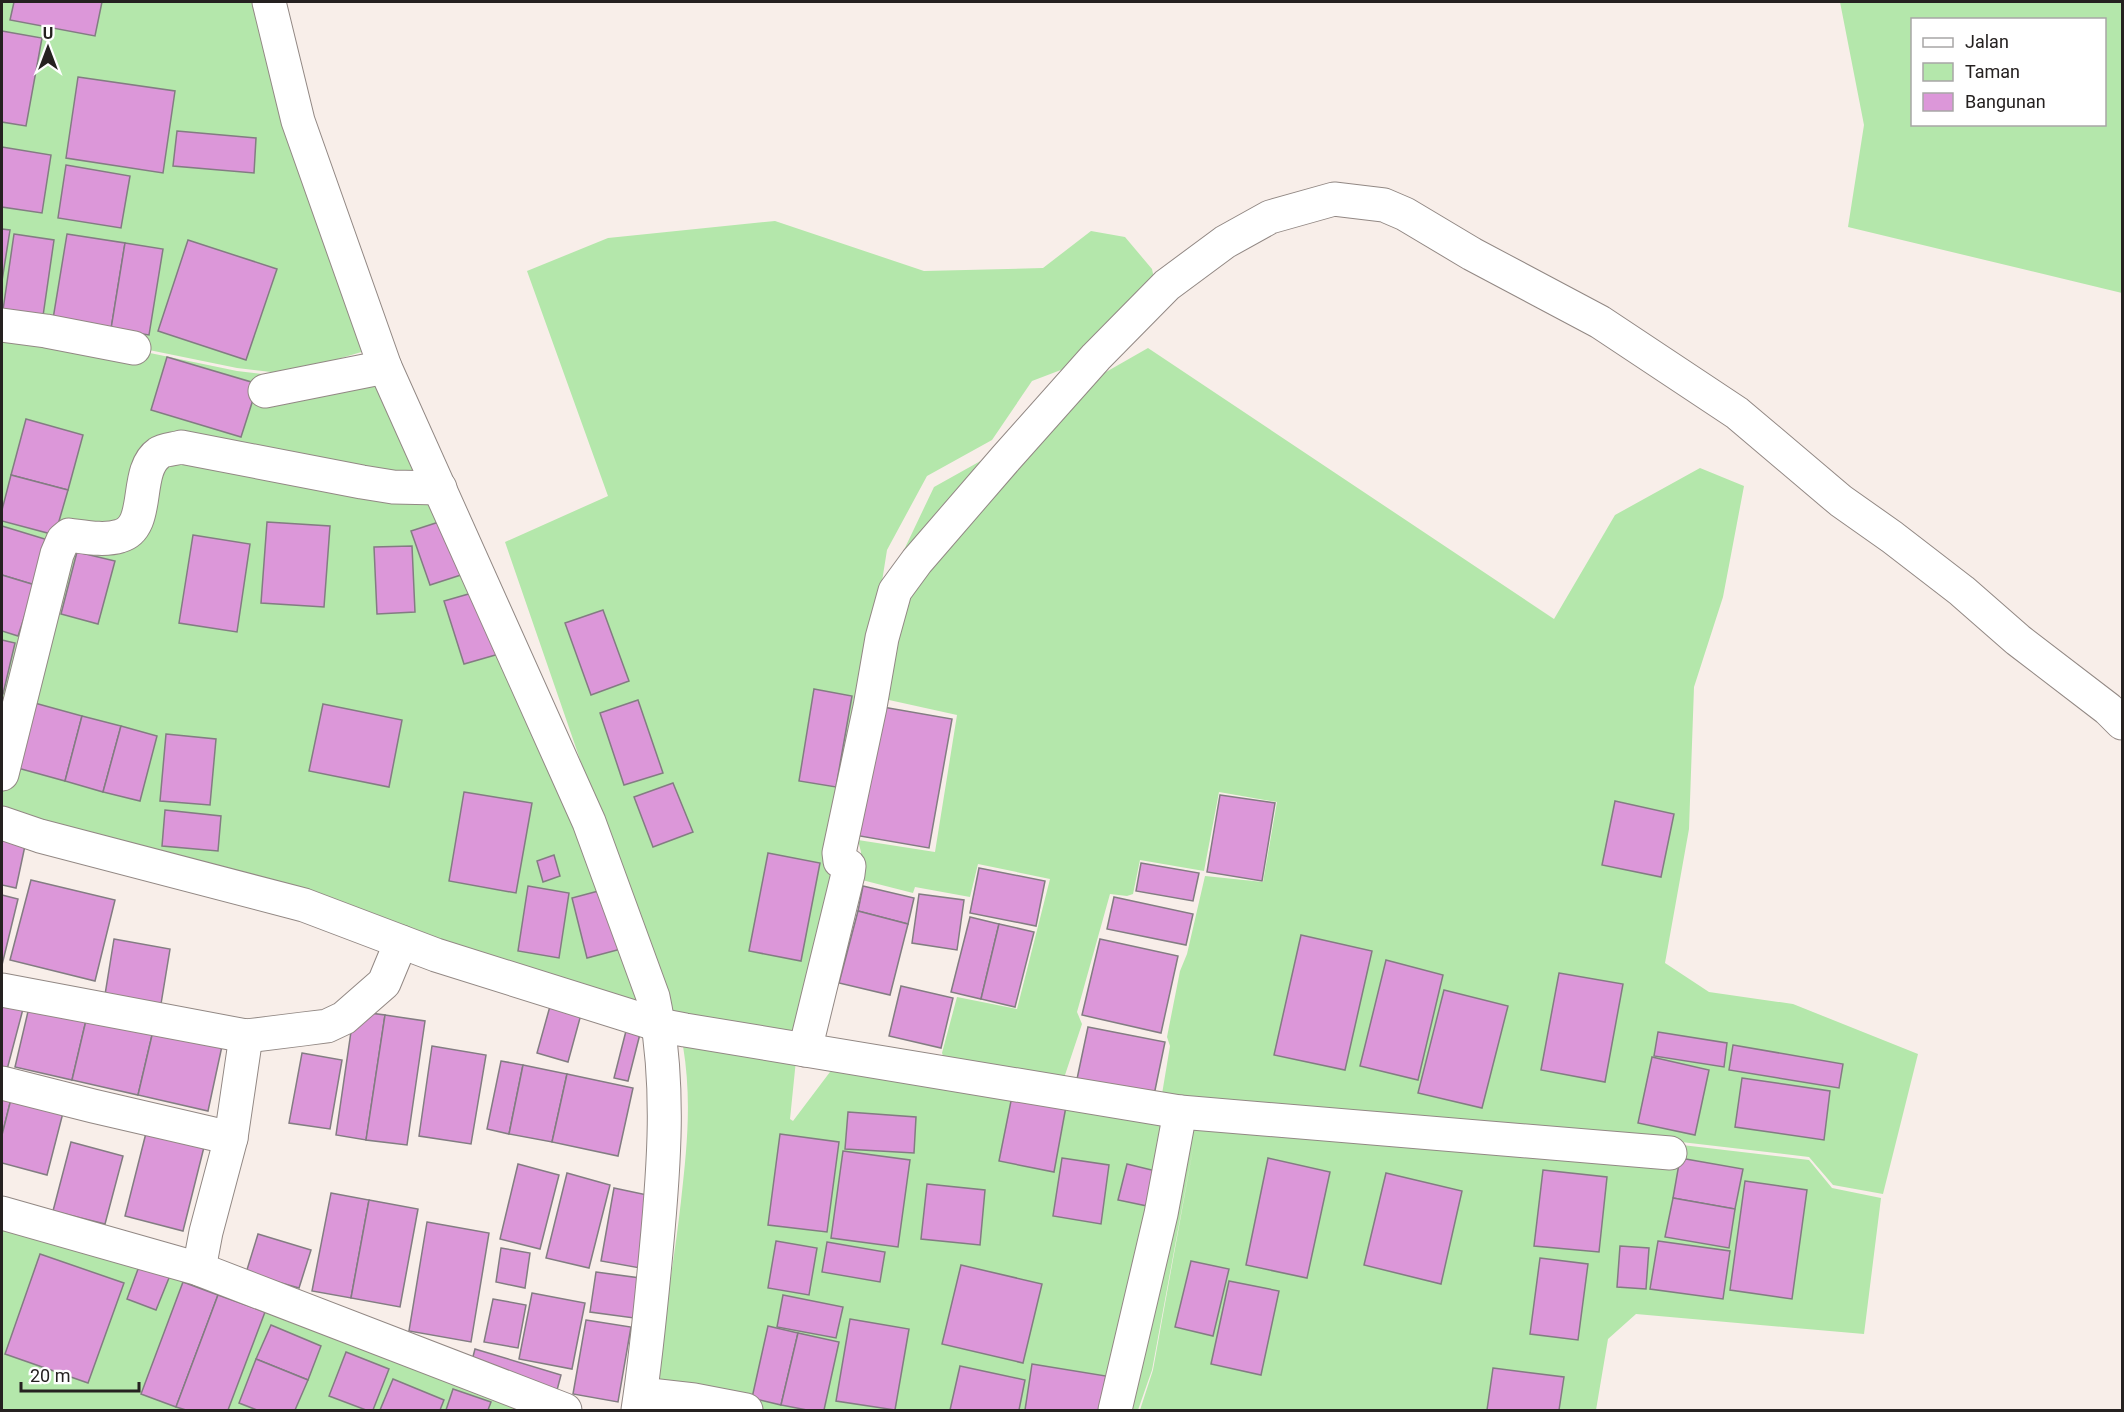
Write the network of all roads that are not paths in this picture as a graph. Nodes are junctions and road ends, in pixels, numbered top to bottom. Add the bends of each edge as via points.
1 (269, 2) edge
2 (2, 325) edge
3 (134, 348) dead end
4 (385, 367) junction
5 (265, 391) dead end
6 (440, 488) junction
7 (2122, 723) edge
8 (2, 774) edge
9 (2, 823) edge
10 (401, 942) junction
11 (2, 990) edge
12 (672, 1027) junction
13 (246, 1036) junction
14 (805, 1050) junction
15 (2, 1083) edge
16 (1180, 1112) junction
17 (231, 1138) junction
18 (1670, 1153) dead end
19 (2, 1213) edge
20 (199, 1269) junction
21 (659, 1400) edge
22 (565, 1410) edge
23 (746, 1410) edge
24 (1115, 1410) edge

1 - 4 street via 298,121
2 - 3 street
4 - 5 street
4 - 6 street
6 - 8 street via 362,482 181,447 160,451 148,468 134,527 122,536 106,539 69,535 63,540
6 - 12 street via 590,822 647,979
7 - 14 street via 1962,591 1841,501 1737,413 1600,322 1384,205 1334,199 1304,206 1270,217 1225,242 1167,285 1006,458 895,591 839,853 840,861 849,867 848,874
9 - 10 street via 304,905
10 - 12 street
10 - 13 street via 384,983 344,1018 327,1026
11 - 13 street
12 - 14 street
12 - 21 street via 664,1099
13 - 17 street
14 - 16 street
15 - 17 street
16 - 18 street
16 - 24 street via 1161,1214
17 - 20 street
19 - 20 street
20 - 22 street
21 - 23 street

